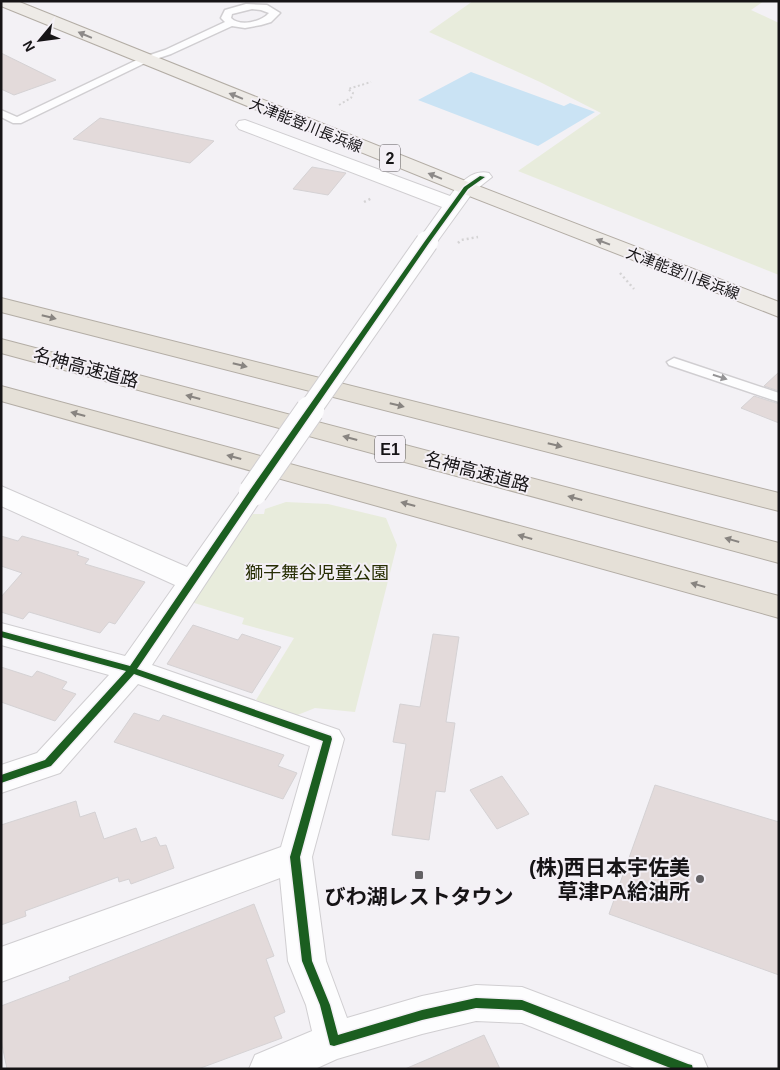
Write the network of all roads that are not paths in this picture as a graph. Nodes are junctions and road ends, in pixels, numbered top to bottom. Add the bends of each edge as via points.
1 (3, 1) edge
2 (40, 1) edge
3 (231, 22) dead end
4 (168, 52) junction
5 (144, 60) junction
6 (1, 113) edge
7 (245, 125) dead end
8 (482, 176) junction
9 (466, 188) junction
10 (454, 205) junction
11 (770, 287) dead end
12 (1, 305) edge
13 (779, 310) edge
14 (1, 346) edge
15 (674, 362) dead end
16 (1, 393) edge
17 (779, 398) edge
18 (1, 495) edge
19 (779, 502) edge
20 (779, 553) edge
21 (193, 580) junction
22 (779, 608) edge
23 (1, 634) edge
24 (132, 670) junction
25 (1, 779) edge
26 (295, 857) junction
27 (1, 965) edge
28 (334, 1041) junction
29 (672, 1066) edge
30 (269, 1069) edge

5 -> 1 main road, 大津能登川長浜線 / 2
2 - 4 main road, 大津能登川長浜線 / 2
3 - 4 lane
4 - 5 lane
4 - 8 main road, 大津能登川長浜線 / 2
5 - 6 lane via 17,121
9 -> 5 main road, 大津能登川長浜線 / 2
7 - 10 street
8 - 9 street
8 - 11 main road, 大津能登川長浜線 / 2
9 - 10 street
13 -> 9 main road, 大津能登川長浜線 / 2
10 - 21 street, bridge
12 -> 19 highway
20 -> 14 highway, 名神高速道路 / E1
15 -> 17 lane
22 -> 16 highway
18 - 21 street
21 - 24 street
23 - 24 street
24 - 25 street via 48,763
24 - 26 street via 328,739
26 - 27 street
26 - 28 street via 308,961 326,1005
28 - 29 street via 476,1003 522,1005
28 - 30 street

